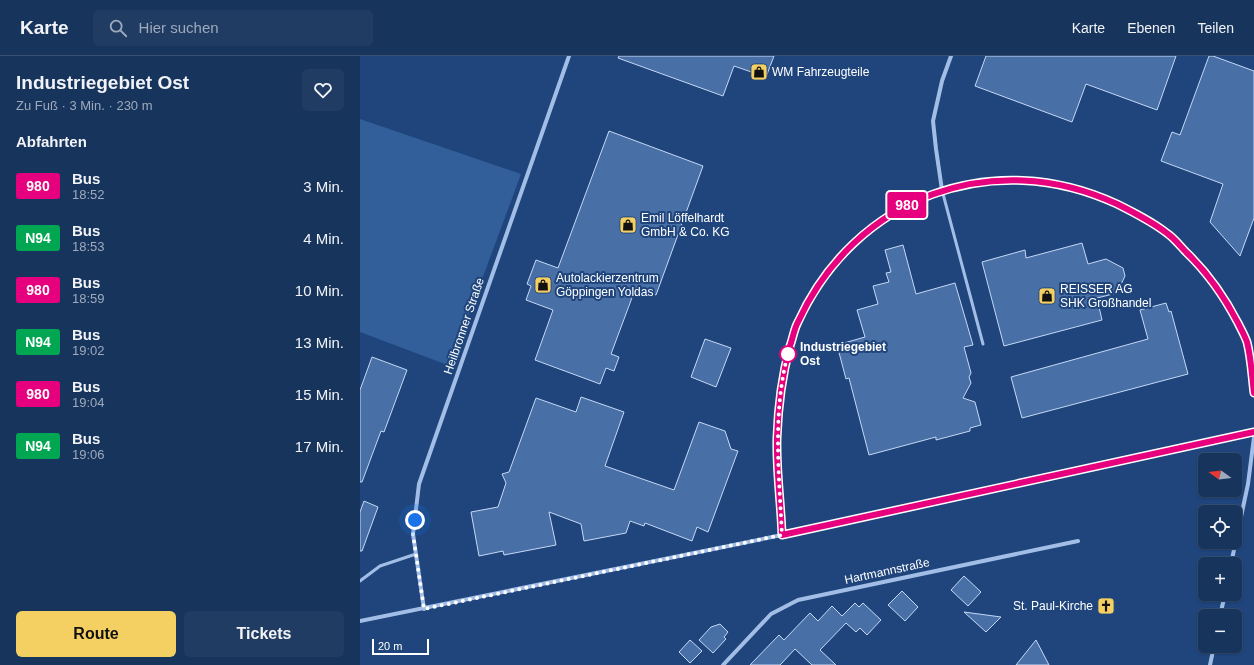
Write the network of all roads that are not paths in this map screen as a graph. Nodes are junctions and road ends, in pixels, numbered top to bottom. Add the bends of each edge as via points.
1 (570, 56) edge
2 (951, 56) edge
3 (942, 190) junction
4 (983, 344) dead end
5 (1254, 393) edge
6 (1254, 432) edge
7 (1254, 438) edge
8 (782, 535) junction
9 (1078, 541) dead end
10 (416, 554) junction
11 (1232, 557) edge
12 (360, 581) edge
13 (424, 609) junction
14 (360, 621) edge
15 (1213, 653) edge
16 (723, 665) edge
17 (1210, 665) edge

1 - 10 street, Heilbronner Straße via 419,484 413,534
2 - 3 street via 933,120
3 - 4 lane
3 - 5 street via 988,181 1038,181 1101,197 1169,234 1202,268 1229,305 1247,342
3 - 8 street via 901,208 867,231 824,275 797,323 785,363 777,439
6 - 8 street
7 - 11 street via 1248,484
8 - 13 street
9 - 16 street, Hartmannstraße via 798,600 771,614
10 - 12 lane via 380,566
10 - 13 street, Heilbronner Straße
13 - 14 street
15 - 17 street

